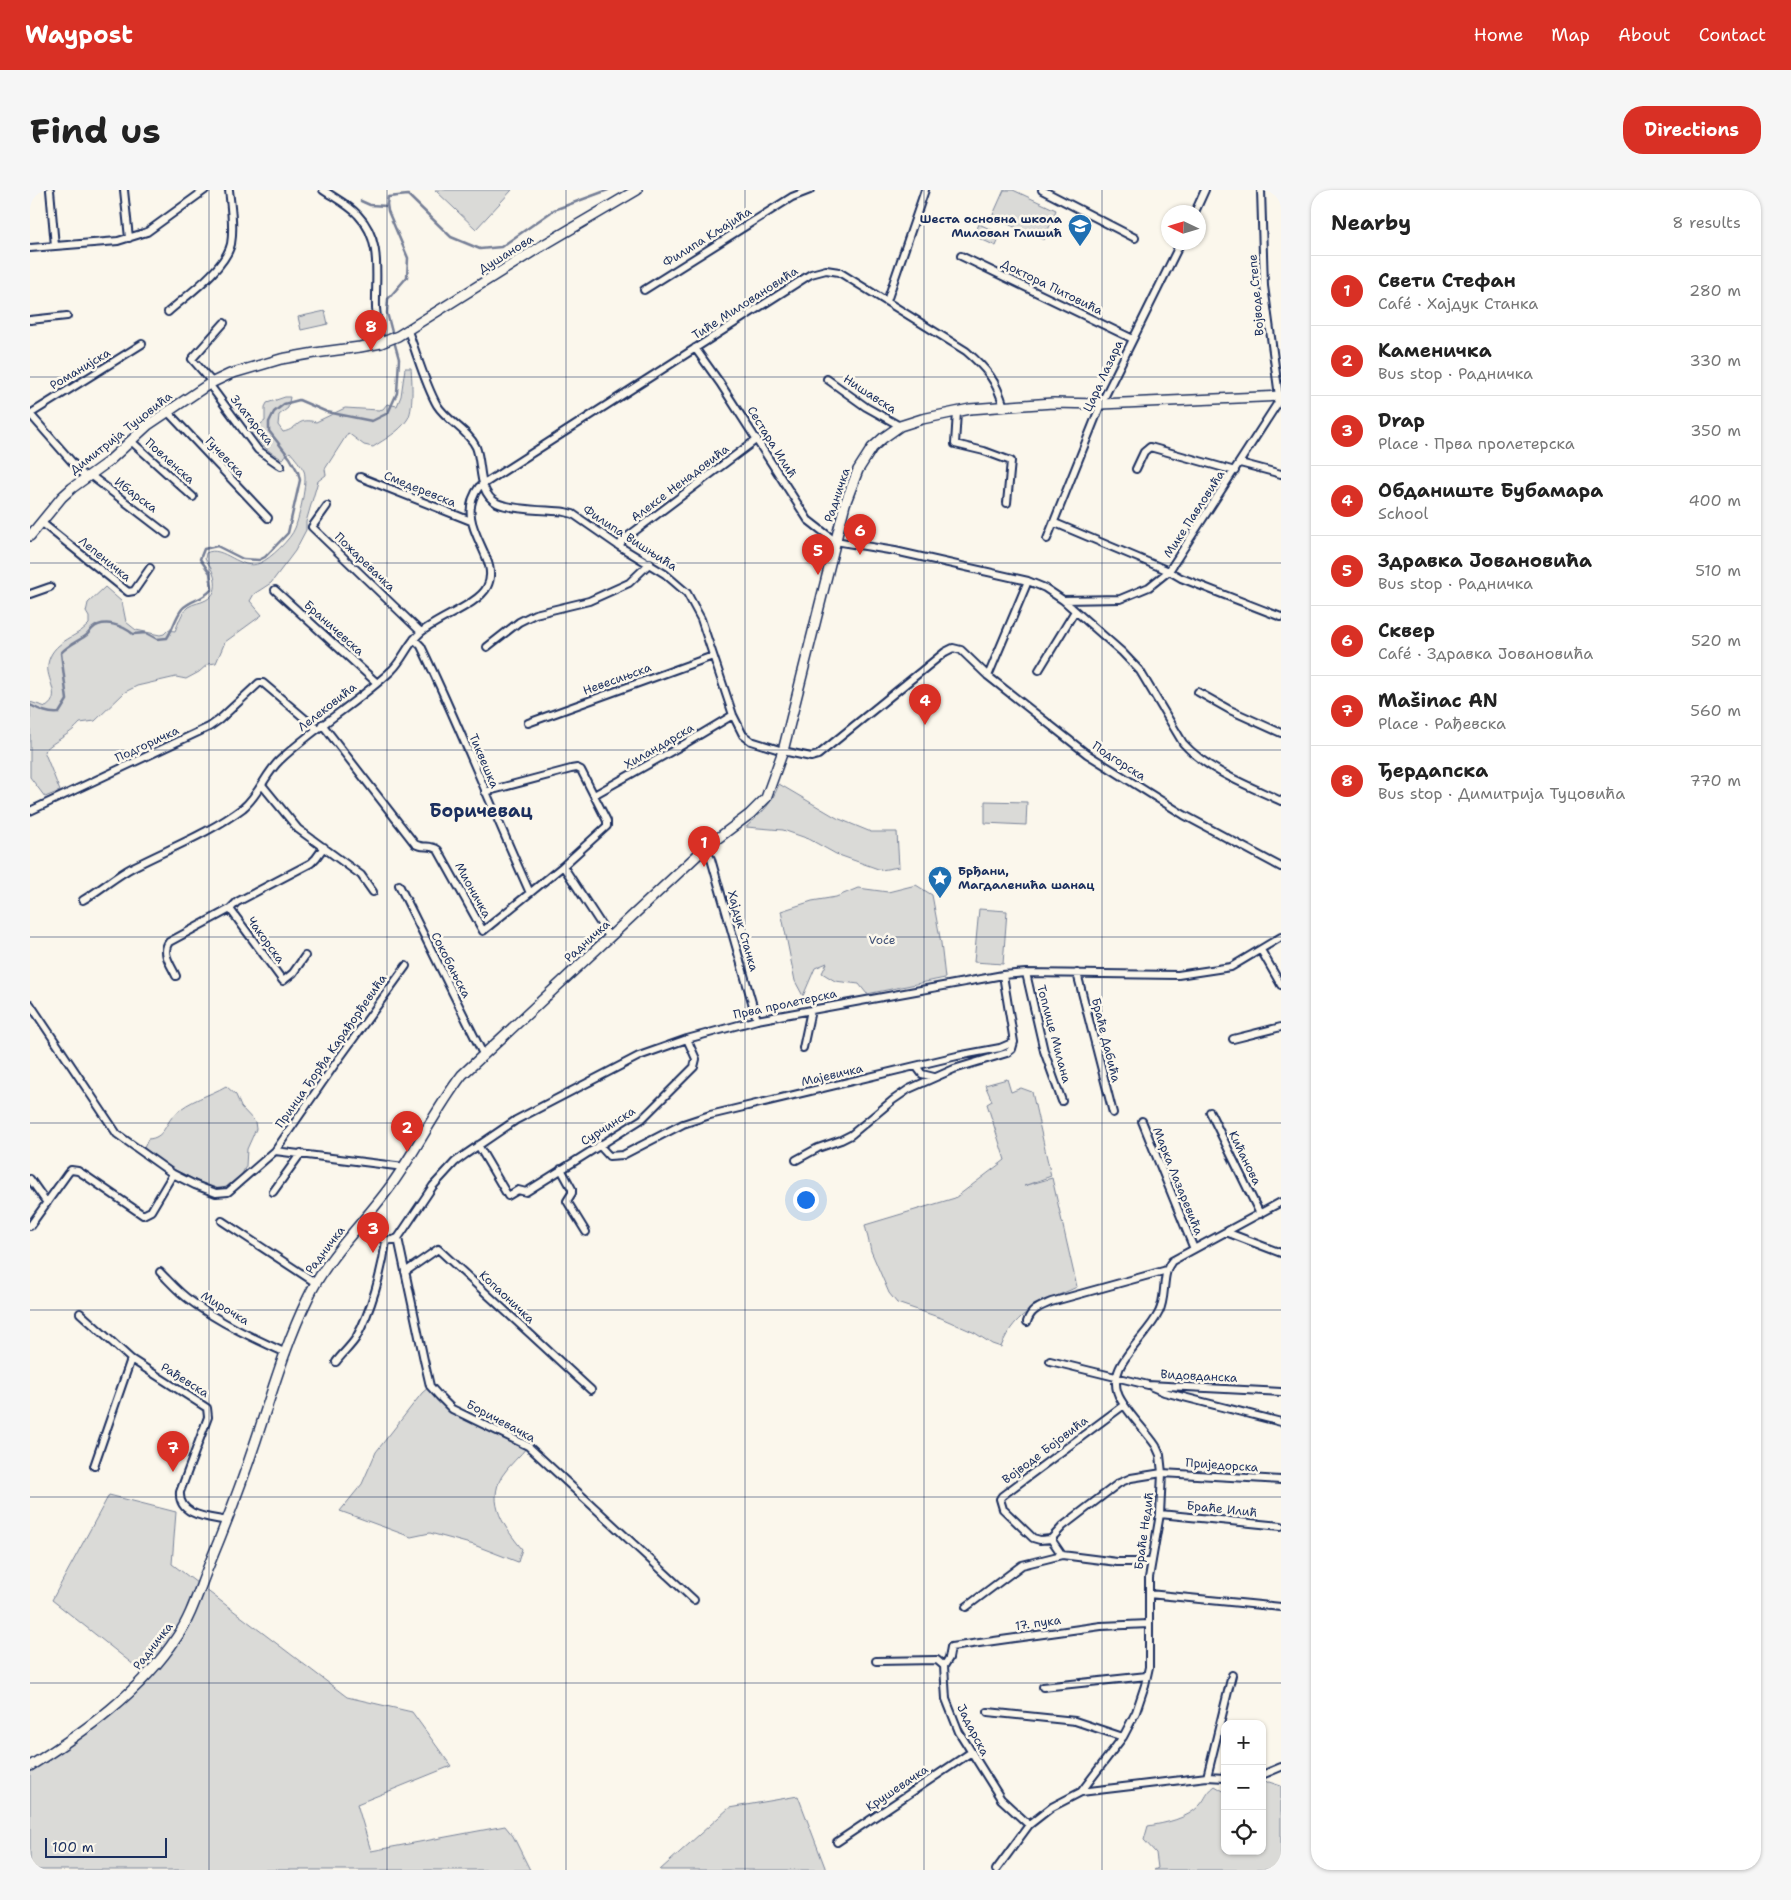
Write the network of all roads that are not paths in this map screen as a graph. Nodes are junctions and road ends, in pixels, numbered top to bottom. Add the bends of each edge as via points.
1 (50, 190) edge
2 (124, 190) edge
3 (206, 190) edge
4 (229, 190) edge
5 (323, 190) edge
6 (637, 190) edge
7 (810, 190) edge
8 (925, 190) edge
9 (1042, 190) edge
10 (1206, 190) edge
11 (1261, 190) edge
12 (1198, 205) edge
13 (129, 238) junction
14 (1135, 238) dead end
15 (55, 246) junction
16 (30, 248) edge
17 (1177, 250) edge
18 (961, 256) dead end
19 (644, 290) dead end
20 (887, 301) junction
21 (168, 312) dead end
22 (68, 316) dead end
23 (30, 320) edge
24 (224, 323) dead end
25 (408, 331) junction
26 (389, 339) junction
27 (1133, 339) junction
28 (142, 344) dead end
29 (695, 348) junction
30 (827, 379) dead end
31 (210, 383) junction
32 (1280, 396) edge
33 (1101, 404) junction
34 (1004, 407) junction
35 (167, 411) junction
36 (957, 412) junction
37 (30, 414) edge
38 (900, 426) junction
39 (757, 438) junction
40 (132, 441) junction
41 (1240, 463) junction
42 (281, 466) dead end
43 (1136, 469) dead end
44 (1235, 471) junction
45 (1281, 474) edge
46 (88, 476) junction
47 (360, 477) dead end
48 (483, 483) junction
49 (193, 497) dead end
50 (1007, 503) dead end
51 (327, 506) dead end
52 (268, 518) dead end
53 (471, 521) junction
54 (41, 522) junction
55 (1054, 523) junction
56 (167, 534) dead end
57 (30, 536) edge
58 (1047, 539) dead end
59 (835, 542) junction
60 (619, 546) junction
61 (650, 563) junction
62 (150, 568) dead end
63 (1170, 571) junction
64 (1028, 581) junction
65 (50, 587) dead end
66 (275, 590) dead end
67 (30, 594) edge
68 (1063, 600) junction
69 (1075, 612) junction
70 (1281, 617) edge
71 (421, 632) junction
72 (414, 639) junction
73 (487, 647) dead end
74 (961, 650) joint
75 (713, 656) junction
76 (1039, 670) dead end
77 (988, 676) junction
78 (263, 683) joint
79 (377, 683) junction
80 (1198, 692) dead end
81 (733, 714) junction
82 (528, 724) dead end
83 (319, 726) junction
84 (1281, 733) edge
85 (784, 751) junction
86 (262, 785) junction
87 (485, 792) junction
88 (594, 795) junction
89 (1281, 801) edge
90 (30, 811) edge
91 (324, 847) junction
92 (706, 848) junction
93 (563, 866) junction
94 (1281, 867) edge
95 (399, 885) dead end
96 (373, 892) dead end
97 (530, 893) junction
98 (83, 900) dead end
99 (230, 909) junction
100 (1281, 937) edge
101 (610, 938) junction
102 (1261, 950) junction
103 (305, 956) dead end
104 (406, 966) dead end
105 (1026, 973) junction
106 (1078, 973) junction
107 (1003, 974) junction
108 (176, 976) dead end
109 (1281, 985) edge
110 (30, 1004) edge
111 (811, 1010) junction
112 (32, 1014) edge
113 (757, 1020) junction
114 (1281, 1027) edge
115 (687, 1039) junction
116 (1233, 1039) dead end
117 (1014, 1042) junction
118 (803, 1048) dead end
119 (484, 1054) junction
120 (916, 1066) junction
121 (935, 1077) junction
122 (1062, 1101) dead end
123 (1210, 1112) dead end
124 (1113, 1113) dead end
125 (1142, 1122) dead end
126 (478, 1145) junction
127 (599, 1145) junction
128 (275, 1151) junction
129 (301, 1153) junction
130 (796, 1160) dead end
131 (404, 1167) junction
132 (561, 1169) junction
133 (172, 1174) junction
134 (30, 1179) edge
135 (273, 1192) dead end
136 (1281, 1202) edge
137 (47, 1203) junction
138 (1260, 1214) junction
139 (222, 1221) dead end
140 (362, 1222) junction
141 (30, 1226) edge
142 (586, 1232) dead end
143 (1226, 1232) junction
144 (398, 1238) junction
145 (386, 1241) junction
146 (1194, 1249) junction
147 (1281, 1254) edge
148 (1167, 1270) junction
149 (160, 1272) dead end
150 (405, 1272) junction
151 (316, 1283) junction
152 (80, 1314) dead end
153 (1027, 1322) dead end
154 (286, 1353) junction
155 (131, 1359) junction
156 (1050, 1361) dead end
157 (336, 1362) dead end
158 (1116, 1378) junction
159 (1148, 1385) junction
160 (590, 1390) dead end
161 (1281, 1392) edge
162 (1124, 1405) junction
163 (1281, 1422) edge
164 (94, 1466) dead end
165 (1162, 1473) junction
166 (1281, 1480) edge
167 (1160, 1514) junction
168 (227, 1521) junction
169 (1281, 1526) edge
170 (1052, 1539) junction
171 (1062, 1555) junction
172 (1151, 1562) junction
173 (1148, 1594) junction
174 (694, 1600) dead end
175 (1281, 1607) edge
176 (966, 1608) dead end
177 (1149, 1624) junction
178 (876, 1662) dead end
179 (944, 1666) junction
180 (1148, 1676) junction
181 (1232, 1676) dead end
182 (1043, 1687) dead end
183 (988, 1712) dead end
184 (1123, 1737) junction
185 (970, 1753) junction
186 (30, 1766) edge
187 (1281, 1767) edge
188 (1266, 1773) edge
189 (1207, 1777) junction
190 (1221, 1778) edge
191 (1081, 1792) junction
192 (1029, 1825) junction
193 (837, 1842) dead end
194 (996, 1870) edge

1 - 15 street
2 - 13 street
3 - 13 street via 147,232
4 - 21 street via 232,224 226,256
5 - 26 street via 358,215 373,240 376,308
6 - 25 street, Душанова
7 - 19 street, Филипа Кљајића via 792,197
8 - 20 street
9 - 14 street
10 - 12 street
11 - 32 street, Војводе Степе via 1264,286
13 - 15 street
15 - 16 street
17 - 27 street, Цара Лазара
18 - 27 street, Доктора Питовића
20 - 29 street, Тиће Миловановића via 839,272 816,272
20 - 34 street, Тиће Миловановића via 979,362 998,386
22 - 23 street
24 - 31 street, Златарска via 192,359
25 - 26 street, Душанова
25 - 48 street, Филипа Вишњића via 438,406 476,448
26 - 31 street, Димитрија Туцовића via 282,359
27 - 33 street, Цара Лазара
28 - 37 street, Романијска
29 - 39 street, Сестара Илић
29 - 48 street, Тиће Миловановића
30 - 38 street, Нишавска
31 - 35 street, Димитрија Туцовића
31 - 42 street, Златарска via 254,445
32 - 33 street, Радничка
32 - 41 street, Мике Павловића
33 - 34 street, Радничка
33 - 55 street, Цара Лазара
34 - 36 street, Радничка
35 - 40 street, Димитрија Туцовића
35 - 52 street, Гучевска
36 - 38 street, Радничка
36 - 50 street via 955,444 1011,461
37 - 46 street, Ибарска
38 - 59 street, Радничка via 876,444 861,464
39 - 59 street, Сестара Илић via 808,520
39 - 60 street, Алексе Ненадовића
40 - 46 street, Димитрија Туцовића
40 - 49 street, Повленска
41 - 44 street, Мике Павловића
41 - 45 street
43 - 44 street via 1150,447
44 - 63 street, Мике Павловића
46 - 54 street, Димитрија Туцовића
46 - 56 street, Ибарска
47 - 53 street, Смедеревска
48 - 53 street, Лелековића via 472,498
48 - 60 street, Филипа Вишњића via 496,502 573,514
51 - 71 street, Пожаревачка via 312,527
53 - 71 street, Лелековића via 488,561 490,579 487,589
54 - 57 street, Димитрија Туцовића
54 - 62 street, Лепеничка via 128,592 134,590
55 - 58 street, Цара Лазара
55 - 63 street
59 - 64 street via 895,551
59 - 85 street, Радничка
60 - 61 street, Филипа Вишњића
61 - 73 street via 629,583 589,601 534,614
61 - 75 street, Филипа Вишњића via 673,580 692,601
63 - 68 street, Мике Павловића via 1149,587 1120,599
63 - 70 street via 1180,578
64 - 68 street
64 - 77 street
65 - 67 street
66 - 79 street, Браничевска
68 - 69 street
69 - 76 street
69 - 89 street via 1140,671 1191,752 1201,761
71 - 72 street, Лелековића
72 - 79 street, Лелековића via 398,664
72 - 87 street, Тиквешка via 421,646 447,701
74 - 77 street, Подгорска
74 - 85 street, Филипа Вишњића via 953,648 944,652 818,755
75 - 81 street, Филипа Вишњића
75 - 82 street, Невесињска
77 - 94 street, Подгорска via 1111,770 1184,816
78 - 83 street, Мионичка
78 - 90 street, Подгоричка via 255,685 209,727
79 - 83 street, Лелековића
80 - 84 street
81 - 85 street, Филипа Вишњића via 747,739
81 - 88 street, Хиландарска
83 - 86 street, Лелековића via 280,760
83 - 97 street, Мионичка via 415,844 438,850 483,931
85 - 92 street, Радничка via 769,791 760,804
86 - 91 street via 298,829
86 - 98 street, Лелековића via 243,808 225,820 127,871
87 - 88 street via 576,768 581,770
87 - 97 street, Тиквешка
88 - 93 street, Мионичка via 607,826
91 - 96 street via 361,875
91 - 99 street via 311,863 237,902
92 - 101 street, Радничка
92 - 113 street, Хајдук Станка via 712,858
93 - 97 street, Мионичка
93 - 101 street
95 - 119 street, Сокобањска
99 - 103 street, Чакорска via 282,981 293,973
99 - 108 street via 167,945 166,955
100 - 102 street, Прва пролетерска
101 - 119 street, Радничка
102 - 106 street, Прва пролетерска via 1231,967 1178,975
102 - 109 street
104 - 128 street, Принца Ђорђа Карађорђевића
105 - 106 street, Прва пролетерска
105 - 107 street, Прва пролетерска
105 - 122 street, Топлице Милана via 1042,1043
106 - 124 street, Браће Дабића
107 - 111 street, Прва пролетерска
107 - 117 street
110 - 112 street, Принца Ђорђа Карађорђевића
111 - 113 street, Прва пролетерска
111 - 118 street
112 - 133 street, Принца Ђорђа Карађорђевића via 117,1134
113 - 115 street, Прва пролетерска
114 - 116 street
115 - 126 street, Прва пролетерска via 639,1056 516,1120
115 - 127 street, Сурчинска via 696,1059 694,1067 642,1119
117 - 120 street, Мајевичка
117 - 121 street via 1007,1052
119 - 131 street, Радничка via 453,1087
120 - 121 street via 922,1074
120 - 127 street, Мајевичка via 710,1115 683,1124 623,1155 609,1156
121 - 130 street via 909,1089 846,1137
123 - 138 street, Кићанова
125 - 146 street, Марка Лазаревића
126 - 132 street, Сурчинска via 508,1196 518,1190 526,1192
126 - 144 street, Прва пролетерска via 444,1173
127 - 132 street, Сурчинска
128 - 129 street
128 - 133 street, Принца Ђорђа Карађорђевића via 228,1192 216,1193
129 - 131 street
129 - 135 street
131 - 140 street, Радничка
132 - 142 street via 572,1189 567,1201
133 - 137 street via 146,1214 141,1214 74,1170 68,1173
134 - 137 street
136 - 138 street
137 - 141 street
138 - 143 street
139 - 151 street
140 - 145 street
140 - 151 street, Радничка
143 - 146 street
143 - 147 street
144 - 145 street
144 - 150 street, Боричевачка
145 - 157 street via 381,1273 368,1309 355,1338
146 - 148 street via 1178,1257
148 - 153 street via 1051,1302 1036,1308
148 - 158 street via 1159,1314 1120,1365
149 - 154 street, Мирочка via 205,1311
150 - 160 street, Копаоничка via 438,1249
150 - 174 street, Боричевачка via 430,1386 452,1409 528,1446
151 - 154 street, Радничка
152 - 155 street, Рађевска
154 - 168 street, Радничка
155 - 164 street
155 - 168 street, Рађевска via 207,1408 208,1417 179,1498 189,1510
156 - 158 street, Видовданска
158 - 159 street, Видовданска
158 - 162 street, Браће Недић via 1116,1391
159 - 161 street, Видовданска
159 - 163 street
162 - 165 street, Браће Недић via 1156,1446
162 - 170 street, Војводе Бојовића via 1000,1499 1003,1509 1033,1538
165 - 166 street, Приједорска
165 - 167 street, Браће Недић
165 - 170 street via 1119,1483 1063,1526
167 - 169 street, Браће Илић
167 - 172 street, Браће Недић
168 - 186 street, Радничка via 187,1619 168,1650 121,1700
170 - 171 street
171 - 172 street via 1117,1562
171 - 176 street via 1022,1565
172 - 173 street, Браће Недић
173 - 175 street
173 - 177 street, Браће Недић
177 - 179 street, 17. пука via 1101,1626 951,1647
177 - 180 street, Браће Недић
178 - 179 street via 937,1660
179 - 185 street, Јадарска via 948,1707
180 - 182 street
180 - 184 street, Браће Недић via 1136,1712
181 - 189 street
183 - 184 street via 1074,1721
184 - 191 street, Браће Недић
185 - 192 street, Јадарска via 1001,1798
185 - 193 street, Крушевачка
187 - 188 street
189 - 190 street
189 - 191 street
191 - 192 street, Браће Недић via 1052,1807
192 - 194 street, Браће Недић

